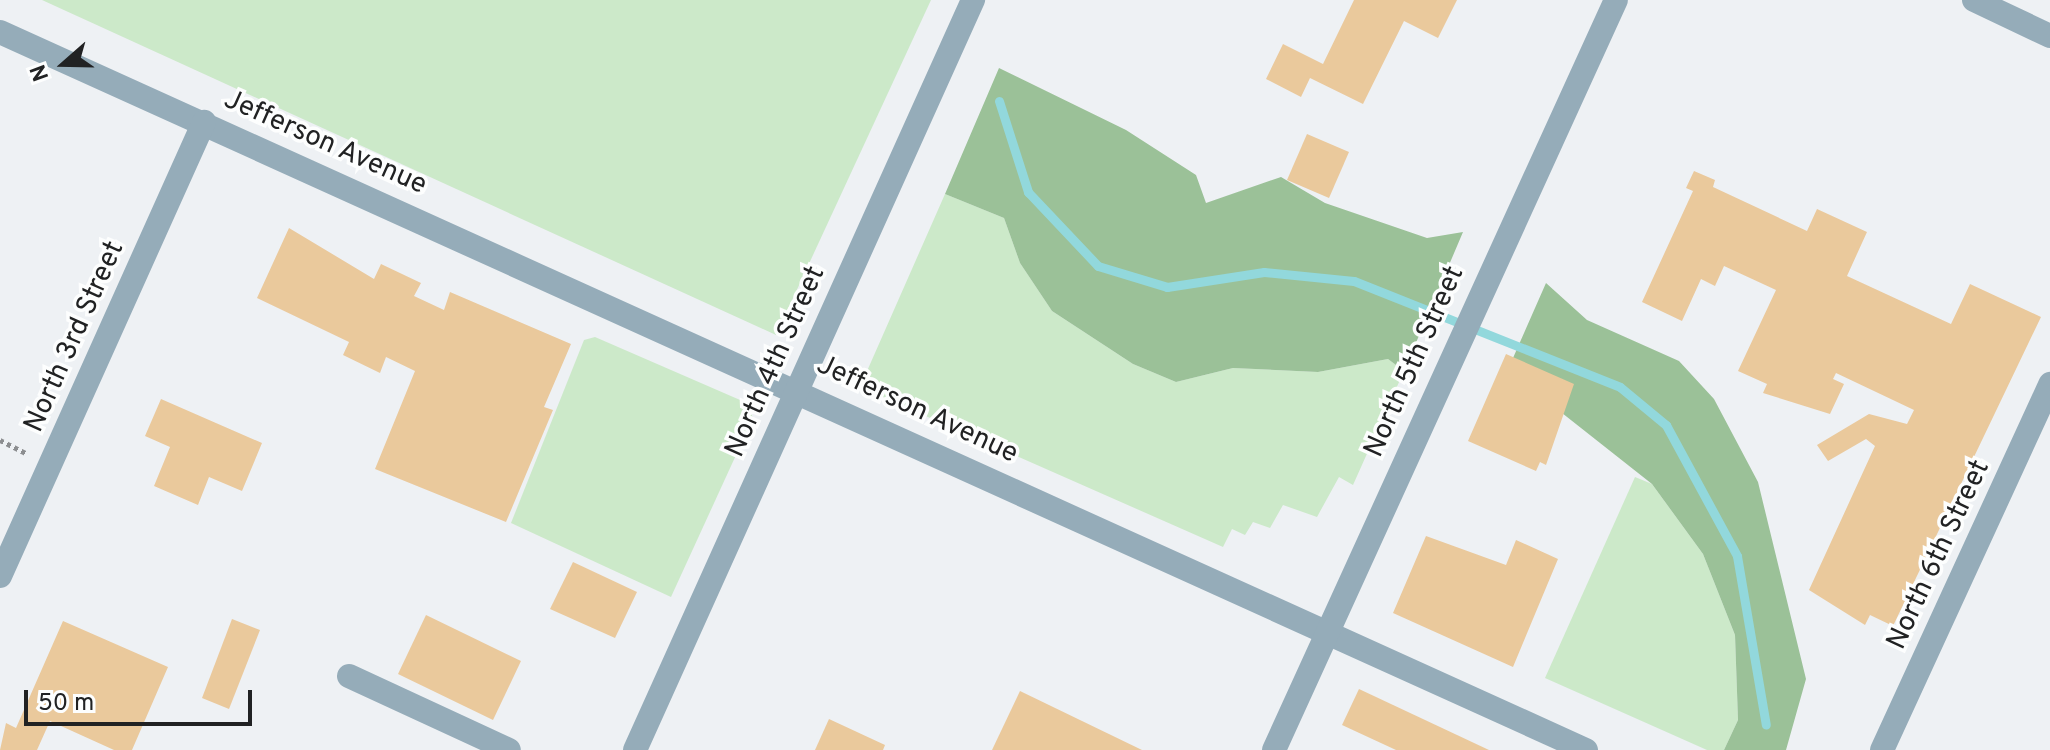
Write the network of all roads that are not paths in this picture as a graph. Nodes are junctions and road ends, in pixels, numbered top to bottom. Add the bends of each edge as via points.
1 (973, 0) edge
2 (1616, 0) edge
3 (1974, 0) edge
4 (0, 32) edge
5 (2050, 36) edge
6 (204, 122) junction
7 (2050, 384) edge
8 (798, 387) junction
9 (0, 576) edge
10 (1329, 636) junction
11 (349, 676) dead end
12 (509, 750) edge
13 (635, 750) edge
14 (1274, 750) edge
15 (1586, 750) edge
16 (1882, 750) edge

1 - 8 street, North 4th Street
2 - 10 street, North 5th Street via 1493,258
3 - 5 street
4 - 6 street, Jefferson Avenue
6 - 8 street, Jefferson Avenue
6 - 9 street, North 3rd Street
7 - 16 street, North 6th Street
8 - 10 street, Jefferson Avenue
8 - 13 street, North 4th Street
10 - 14 street, North 5th Street
10 - 15 street, Jefferson Avenue
11 - 12 street

